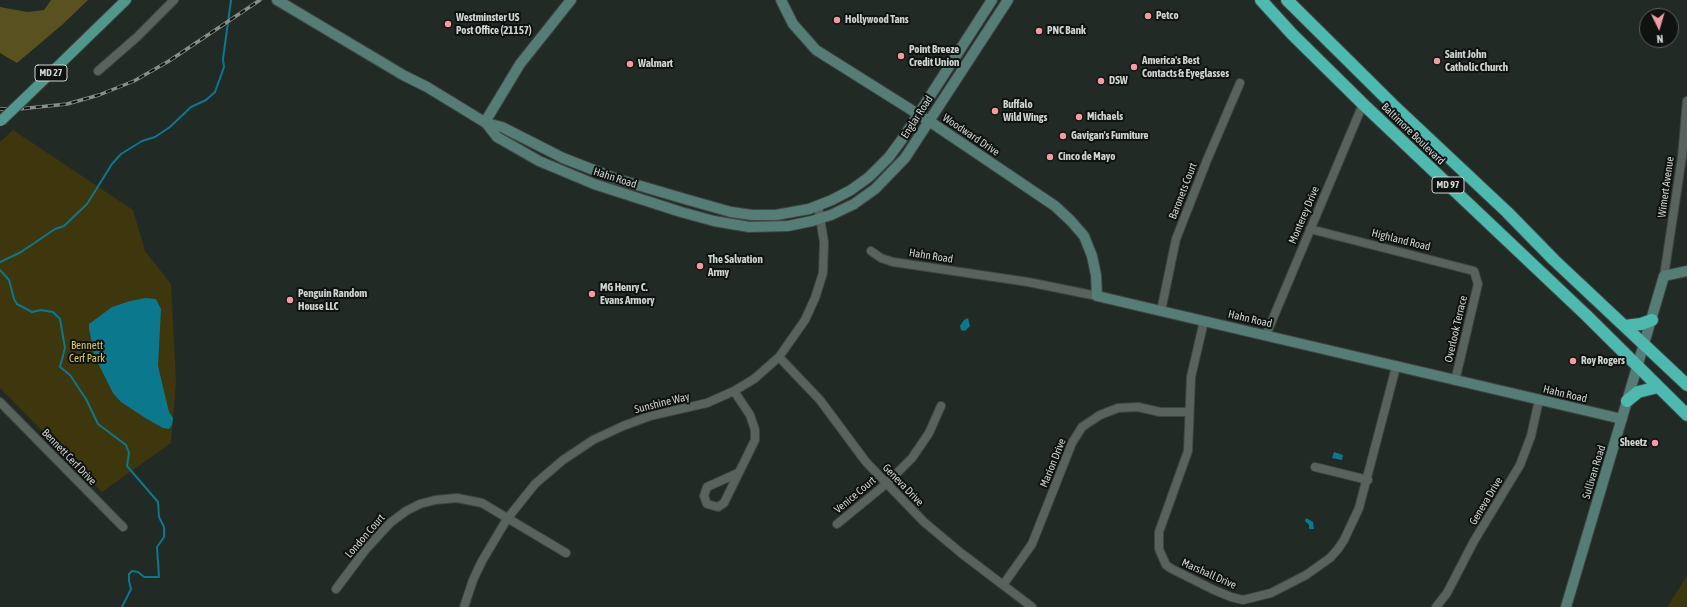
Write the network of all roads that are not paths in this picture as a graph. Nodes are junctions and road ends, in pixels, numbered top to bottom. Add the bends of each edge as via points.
1 (126, 0) edge
2 (174, 0) edge
3 (277, 0) edge
4 (571, 0) edge
5 (781, 0) edge
6 (992, 0) edge
7 (1008, 0) edge
8 (1261, 0) edge
9 (1287, 0) edge
10 (98, 71) dead end
11 (1240, 83) dead end
12 (1687, 101) edge
13 (1363, 104) junction
14 (918, 114) junction
15 (929, 121) junction
16 (1, 122) edge
17 (486, 122) junction
18 (818, 206) junction
19 (821, 219) junction
20 (1310, 229) junction
21 (871, 251) dead end
22 (1687, 271) edge
23 (1664, 276) junction
24 (1478, 283) joint
25 (1097, 296) junction
26 (1161, 311) junction
27 (1652, 320) junction
28 (1204, 321) junction
29 (1625, 326) junction
30 (1266, 335) junction
31 (1644, 344) junction
32 (778, 357) junction
33 (1638, 366) junction
34 (1396, 367) junction
35 (1455, 381) junction
36 (1687, 385) edge
37 (1658, 387) junction
38 (734, 392) junction
39 (1539, 400) junction
40 (1627, 401) junction
41 (0, 402) edge
42 (941, 406) dead end
43 (1189, 412) junction
44 (1687, 415) edge
45 (1622, 419) junction
46 (1315, 467) dead end
47 (738, 473) junction
48 (1368, 480) junction
49 (886, 484) junction
50 (508, 519) junction
51 (838, 524) dead end
52 (123, 527) dead end
53 (566, 553) dead end
54 (1003, 585) junction
55 (336, 589) dead end
56 (464, 607) edge
57 (1032, 607) edge
58 (1436, 607) edge
59 (1566, 607) edge

1 - 16 main road, MD 27, bridge
2 - 10 street
3 - 17 street, Hahn Road
4 - 17 street via 520,64
5 - 14 street, Woodward Drive via 793,24 816,50
6 - 14 street, Englar Road
7 - 15 street, Englar Road
8 - 13 highway, Baltimore Boulevard / MD 97
9 - 29 highway, Baltimore Boulevard / MD 97
11 - 26 street, Baronets Court via 1176,239
12 - 23 street, Wimert Avenue via 1682,157
13 - 20 street, Monterey Drive
13 - 33 highway, Baltimore Boulevard / MD 97
14 - 15 street, Woodward Drive
14 - 18 street, Englar Road via 889,157 870,176 851,190
15 - 19 street, Englar Road via 905,158 875,189 854,204
15 - 25 street, Woodward Drive via 1055,206 1071,221 1084,236 1092,256
17 - 18 street, Hahn Road via 502,127 563,158 617,179 731,212 776,215
17 - 19 street, Hahn Road via 497,137 514,148 576,177 714,222 767,228
18 - 19 street, Sunshine Way
19 - 32 street, Sunshine Way via 825,252 820,284 805,320
20 - 24 street, Highland Road via 1469,268 1474,271
20 - 30 street, Monterey Drive
21 - 25 street, Hahn Road via 893,262 1028,282
22 - 23 street
23 - 27 street, Sullivan Road
24 - 35 street, Overlook Terrace
25 - 26 street, Hahn Road
26 - 28 street, Hahn Road
27 - 29 highway
27 - 31 street, Sullivan Road
28 - 30 street, Hahn Road
28 - 43 street, Marshall Drive via 1191,377
29 - 31 highway, Baltimore Boulevard / MD 97
30 - 34 street, Hahn Road
31 - 33 street, Sullivan Road
31 - 36 highway, MD 97
32 - 38 street, Sunshine Way via 754,379
32 - 49 street, Geneva Drive via 808,386
33 - 37 highway, MD 97
33 - 40 street, Sullivan Road
34 - 35 street, Hahn Road
34 - 48 street, Marshall Drive
35 - 39 street, Hahn Road
37 - 40 highway via 1638,392
37 - 44 highway, MD 97
38 - 47 street via 750,416 755,430 755,440
38 - 50 street, Sunshine Way via 707,403 637,420 593,440 548,472 523,498
39 - 45 street, Hahn Road
39 - 58 street, Geneva Drive via 1531,436 1520,464 1447,593
40 - 45 street, Sullivan Road
41 - 52 street, Bennett Cerf Drive
42 - 49 street, Venice Court via 922,445
43 - 48 street, Marshall Drive via 1188,451 1159,532 1158,549 1166,565 1219,593 1243,600 1261,597 1306,575 1330,558 1344,540 1359,508
43 - 54 street, Marion Drive via 1118,408 1100,415 1082,427 1072,443 1032,544
45 - 59 street, Sullivan Road
46 - 48 street
47 - 47 street via 724,503 718,507 707,504 704,496 707,487
49 - 51 street, Venice Court
49 - 54 street, Geneva Drive via 961,554
50 - 53 street, London Court
50 - 55 street, London Court via 495,509 472,500 442,499 420,504 406,510 390,523 366,549
50 - 56 street, Sunshine Way via 482,561
54 - 57 street, Geneva Drive

